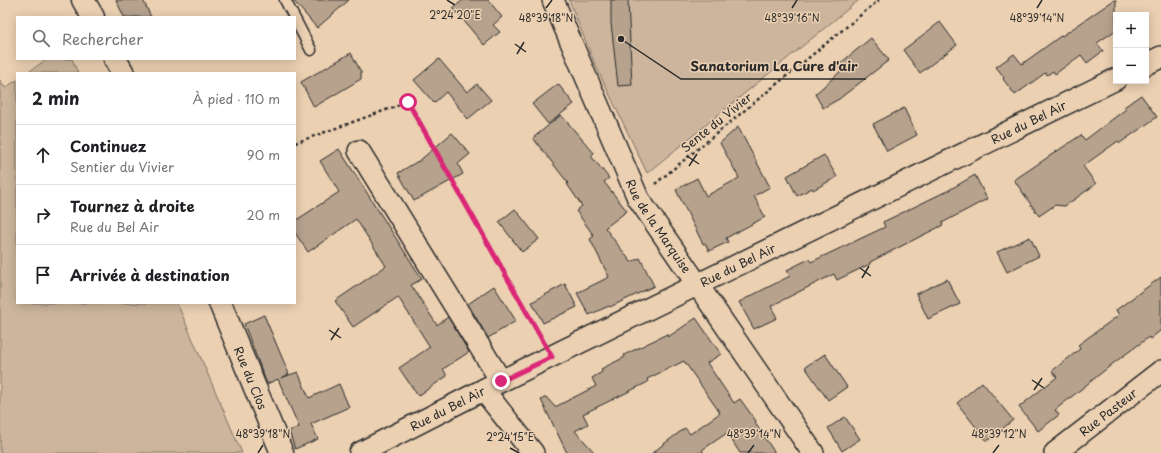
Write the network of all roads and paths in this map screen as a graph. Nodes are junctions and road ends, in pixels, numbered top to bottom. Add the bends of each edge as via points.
1 (83, 0) edge
2 (285, 0) edge
3 (553, 0) edge
4 (879, 0) edge
5 (92, 16) edge
6 (293, 16) edge
7 (296, 22) edge
8 (311, 50) dead end
9 (1161, 56) edge
10 (116, 60) edge
11 (1149, 62) edge
12 (122, 72) edge
13 (1113, 80) edge
14 (296, 143) edge
15 (359, 151) dead end
16 (638, 198) junction
17 (698, 284) junction
18 (220, 304) edge
19 (552, 357) junction
20 (1161, 370) edge
21 (493, 385) junction
22 (282, 453) edge
23 (360, 453) edge
24 (533, 453) edge
25 (813, 453) edge
26 (1055, 453) edge

1 - 5 street
2 - 6 lane
3 - 16 street, Rue de la Marquise
4 - 16 path, Sente du Vivier
7 - 8 lane
9 - 11 street
10 - 12 street
13 - 17 street, Rue du Bel Air
14 - 19 path via 408,102
15 - 21 street via 480,345
16 - 17 street, Rue de la Marquise
17 - 19 street, Rue du Bel Air
17 - 25 street, Rue de la Marquise
18 - 22 street, Rue du Clos
19 - 21 street, Rue du Bel Air
20 - 26 street, Rue Pasteur
21 - 23 street, Rue du Bel Air
21 - 24 street via 489,397

